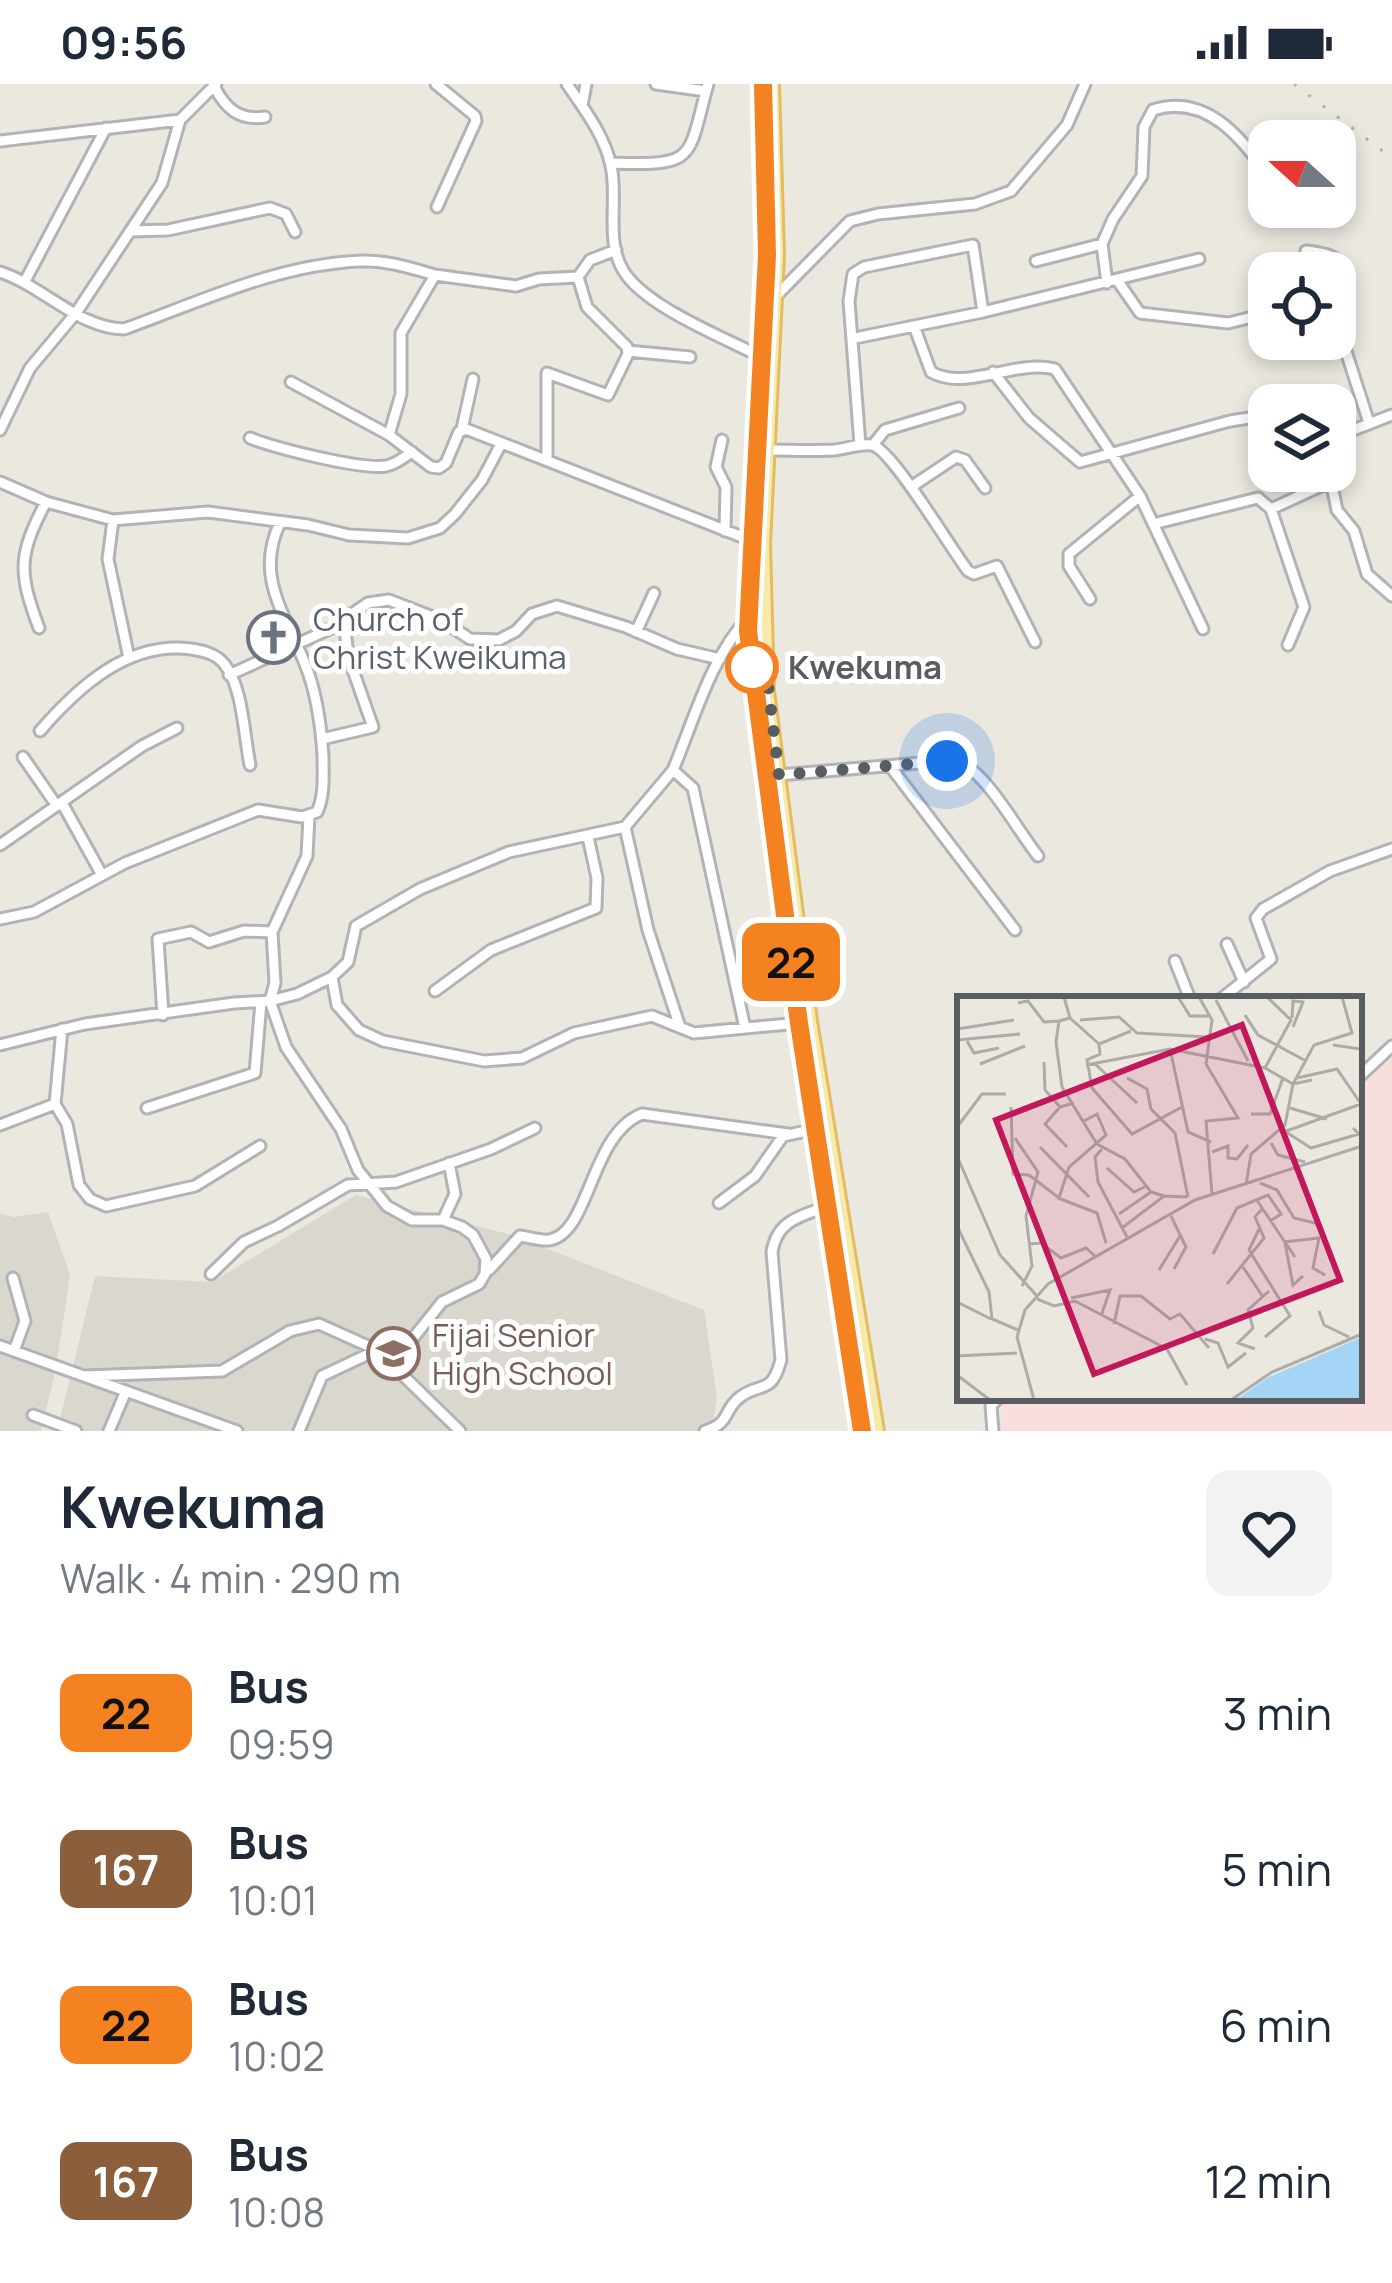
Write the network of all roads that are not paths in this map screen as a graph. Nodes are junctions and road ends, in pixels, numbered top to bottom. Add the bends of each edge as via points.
1 (436, 84) edge
2 (567, 84) edge
3 (586, 84) edge
4 (656, 84) edge
5 (763, 84) edge
6 (772, 84) edge
7 (1085, 84) edge
8 (215, 85) edge
9 (707, 87) edge
10 (582, 106) junction
11 (265, 117) dead end
12 (180, 120) junction
13 (106, 128) junction
14 (0, 141) edge
15 (1248, 148) edge
16 (611, 164) junction
17 (437, 207) dead end
18 (130, 231) junction
19 (295, 232) dead end
20 (1102, 244) junction
21 (616, 250) junction
22 (1306, 251) dead end
23 (1315, 252) edge
24 (1199, 259) dead end
25 (1036, 261) dead end
26 (0, 272) edge
27 (435, 274) junction
28 (578, 278) junction
29 (26, 280) junction
30 (1112, 281) junction
31 (776, 296) junction
32 (983, 312) junction
33 (76, 313) junction
34 (1248, 318) edge
35 (914, 326) junction
36 (855, 338) junction
37 (628, 351) junction
38 (690, 357) dead end
39 (768, 358) junction
40 (1349, 360) edge
41 (993, 371) junction
42 (472, 379) dead end
43 (291, 382) dead end
44 (959, 409) dead end
45 (1392, 415) edge
46 (1248, 420) edge
47 (1369, 422) junction
48 (1356, 428) edge
49 (0, 430) edge
50 (462, 430) junction
51 (388, 435) junction
52 (250, 438) dead end
53 (722, 440) dead end
54 (873, 445) junction
55 (500, 446) junction
56 (860, 446) junction
57 (768, 450) junction
58 (412, 452) junction
59 (1112, 452) junction
60 (547, 460) junction
61 (0, 482) edge
62 (910, 487) junction
63 (985, 488) dead end
64 (1302, 492) edge
65 (1333, 492) edge
66 (1140, 496) junction
67 (46, 502) junction
68 (1271, 509) junction
69 (113, 520) junction
70 (280, 523) junction
71 (1153, 524) junction
72 (725, 531) junction
73 (750, 540) junction
74 (654, 593) dead end
75 (1392, 596) edge
76 (1090, 599) dead end
77 (763, 613) junction
78 (748, 618) junction
79 (344, 621) junction
80 (39, 628) dead end
81 (1203, 629) dead end
82 (636, 632) junction
83 (1034, 642) dead end
84 (297, 645) junction
85 (1288, 645) dead end
86 (129, 658) junction
87 (720, 659) junction
88 (229, 675) junction
89 (177, 728) dead end
90 (40, 731) dead end
91 (322, 739) junction
92 (23, 758) dead end
93 (250, 765) dead end
94 (890, 766) junction
95 (673, 770) junction
96 (779, 775) junction
97 (59, 805) junction
98 (309, 816) junction
99 (625, 826) junction
100 (588, 837) junction
101 (0, 845) edge
102 (1392, 849) edge
103 (1037, 856) dead end
104 (101, 875) junction
105 (0, 919) edge
106 (1015, 930) dead end
107 (272, 932) junction
108 (1227, 944) dead end
109 (1175, 962) dead end
110 (332, 977) junction
111 (1244, 982) junction
112 (435, 991) dead end
113 (1189, 996) edge
114 (1225, 996) edge
115 (266, 1002) junction
116 (163, 1015) junction
117 (799, 1023) junction
118 (679, 1024) junction
119 (745, 1028) junction
120 (62, 1029) junction
121 (0, 1045) edge
122 (1392, 1046) edge
123 (1362, 1074) edge
124 (55, 1104) junction
125 (147, 1108) dead end
126 (0, 1125) edge
127 (536, 1128) dead end
128 (816, 1130) junction
129 (788, 1134) junction
130 (260, 1146) dead end
131 (449, 1163) junction
132 (370, 1184) junction
133 (719, 1203) dead end
134 (829, 1206) junction
135 (443, 1220) junction
136 (211, 1274) dead end
137 (13, 1278) dead end
138 (479, 1284) junction
139 (0, 1346) edge
140 (376, 1350) junction
141 (14, 1351) junction
142 (84, 1376) junction
143 (126, 1390) junction
144 (992, 1401) edge
145 (33, 1415) dead end
146 (76, 1431) edge
147 (109, 1431) edge
148 (237, 1431) edge
149 (299, 1431) edge
150 (460, 1431) edge
151 (705, 1431) edge
152 (862, 1431) edge
153 (878, 1431) edge
154 (993, 1431) edge

1 - 17 street via 476,121
2 - 10 street
3 - 10 street
4 - 9 street
5 - 39 main road
6 - 31 main road
7 - 31 street via 1067,125 1012,191 975,204 850,221
8 - 11 street via 234,112
8 - 12 street
9 - 16 street via 700,130 684,153 667,164
10 - 16 street
12 - 13 street
12 - 18 street via 166,174
13 - 14 street
13 - 29 street
15 - 20 street via 1211,116 1178,106 1154,110 1144,127 1142,176
16 - 21 street
18 - 19 street via 270,208 286,214
18 - 33 street
20 - 25 street
20 - 30 street
21 - 28 street via 590,260
21 - 39 street via 645,295
22 - 23 street
24 - 30 street
26 - 29 street
27 - 28 street via 516,286
27 - 33 street via 364,261 319,266 124,329
27 - 51 street via 401,334 401,394
28 - 37 street via 587,308
29 - 33 street
30 - 32 street
30 - 34 street via 1140,313
31 - 39 main road
32 - 35 street
32 - 36 street via 976,250 965,244 853,274
33 - 49 street via 30,368
35 - 36 street
35 - 41 street via 935,376
36 - 56 street
37 - 38 street
37 - 60 street via 608,394 547,373
39 - 57 main road
39 - 73 main road
40 - 47 street
41 - 59 street via 1029,418 1080,462
41 - 59 street via 1054,369
42 - 50 street
43 - 51 street
44 - 54 street via 885,430
45 - 47 street
46 - 59 street
47 - 48 street
50 - 55 street
50 - 58 street via 439,468
51 - 58 street
52 - 58 street via 358,465 390,466
53 - 72 street via 716,466 726,487
54 - 56 street
54 - 62 street
55 - 60 street
55 - 70 street via 455,514 423,536 349,536
56 - 57 street
57 - 77 main road
59 - 66 street
60 - 72 street
61 - 67 street
62 - 63 street via 956,457
62 - 83 street via 968,571 998,566
64 - 68 street
65 - 75 street via 1367,574
66 - 71 street
66 - 76 street via 1069,554
67 - 69 street
67 - 80 street via 21,562
68 - 71 street via 1258,498
68 - 85 street via 1304,607
69 - 70 street via 208,512
69 - 86 street via 108,559
70 - 84 street via 268,573
71 - 81 street
72 - 73 street
73 - 78 main road
74 - 82 street
77 - 78 street
77 - 96 main road
78 - 87 street
78 - 117 main road
79 - 82 street via 368,603 389,600 488,642 557,606
79 - 84 street
79 - 91 street via 373,727
82 - 87 street
84 - 88 street
84 - 91 street
86 - 88 street via 185,648 217,658
86 - 90 street via 81,688
87 - 95 street
88 - 93 street
89 - 97 street
91 - 98 street via 321,804
92 - 97 street
94 - 96 street
94 - 103 street via 965,763
94 - 106 street
95 - 99 street
95 - 119 street via 693,788
96 - 153 main road via 810,1021
97 - 101 street
97 - 104 street
98 - 104 street via 258,810
98 - 107 street via 307,856
99 - 100 street
99 - 118 street
100 - 110 street via 509,852 381,909 356,926 348,962
100 - 112 street via 596,908 491,950
102 - 111 street via 1330,871 1263,909 1256,928 1271,958
104 - 105 street via 34,913
107 - 115 street via 275,983
107 - 116 street via 209,943 191,932 158,939
108 - 111 street
109 - 113 street
110 - 115 street
110 - 118 street via 340,1011 369,1035 484,1060 522,1058 574,1033 648,1016
111 - 114 street
115 - 116 street
115 - 125 street via 255,1073
115 - 132 street via 290,1059
116 - 120 street
117 - 119 street
117 - 128 main road
118 - 119 street via 700,1034
120 - 121 street
120 - 124 street
122 - 123 street
124 - 126 street
124 - 130 street via 80,1185 106,1206 195,1186
127 - 131 street
128 - 129 street
128 - 134 main road
129 - 133 street via 755,1177
129 - 138 street via 642,1114 626,1120 558,1236 520,1236
131 - 132 street
131 - 135 street via 455,1194
132 - 135 street via 404,1217
132 - 136 street via 348,1185 244,1242
134 - 151 street via 774,1236 777,1375
134 - 152 main road
135 - 138 street via 480,1246 487,1264
137 - 141 street via 25,1321
138 - 140 street via 442,1302 398,1357
139 - 141 street
140 - 142 street via 319,1324 290,1331 222,1371
140 - 149 street via 322,1376
140 - 150 street
141 - 142 street
142 - 143 street
143 - 147 street
143 - 148 street
144 - 154 street
145 - 146 street

